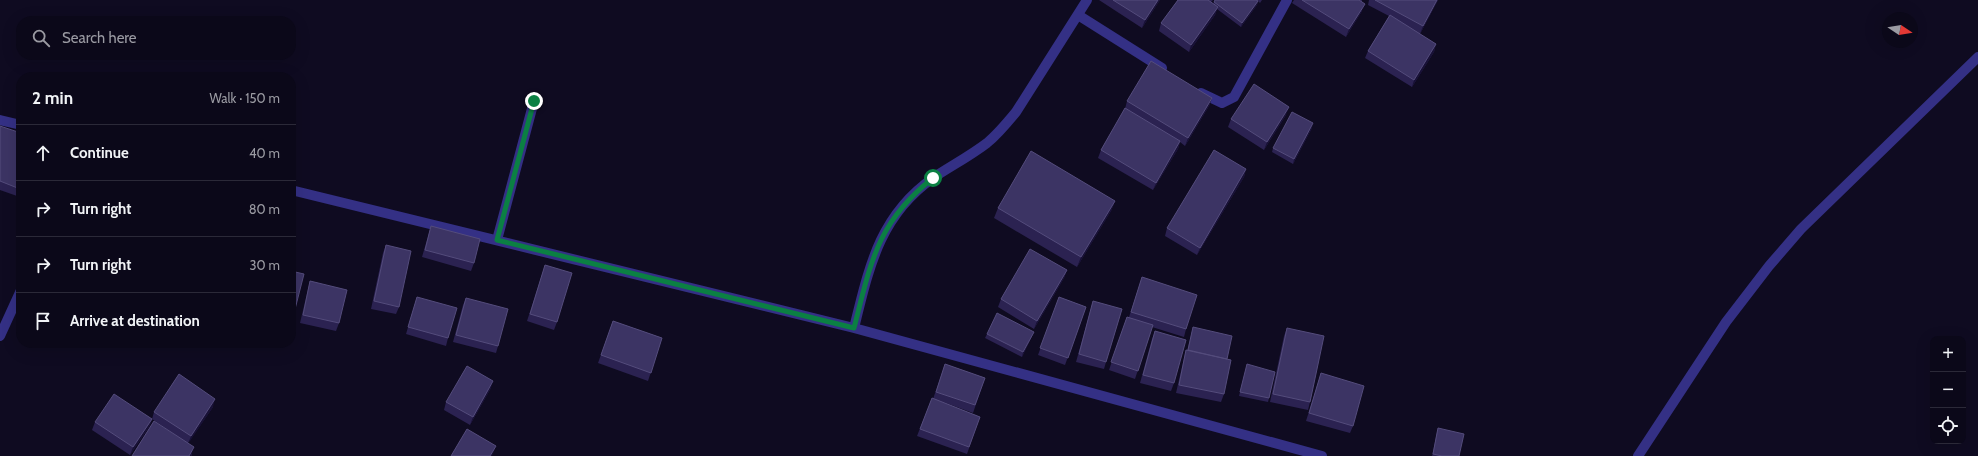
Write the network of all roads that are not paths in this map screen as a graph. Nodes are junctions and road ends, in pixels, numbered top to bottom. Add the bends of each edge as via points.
1 (1087, 0) edge
2 (1287, 0) edge
3 (1078, 15) junction
4 (1978, 57) edge
5 (1168, 72) edge
6 (1194, 88) edge
7 (534, 101) dead end
8 (0, 120) edge
9 (16, 124) edge
10 (296, 191) edge
11 (497, 240) junction
12 (16, 301) edge
13 (854, 328) junction
14 (0, 336) edge
15 (1321, 456) edge
16 (1638, 456) edge

1 - 3 street
2 - 6 street via 1234,97 1222,103
3 - 5 street
3 - 13 street via 1004,128 987,143 915,192 898,212 886,229 870,267
4 - 16 street via 1800,230 1769,266 1726,322
7 - 11 street
8 - 9 street
10 - 11 street
11 - 13 street
12 - 14 street
13 - 15 street

